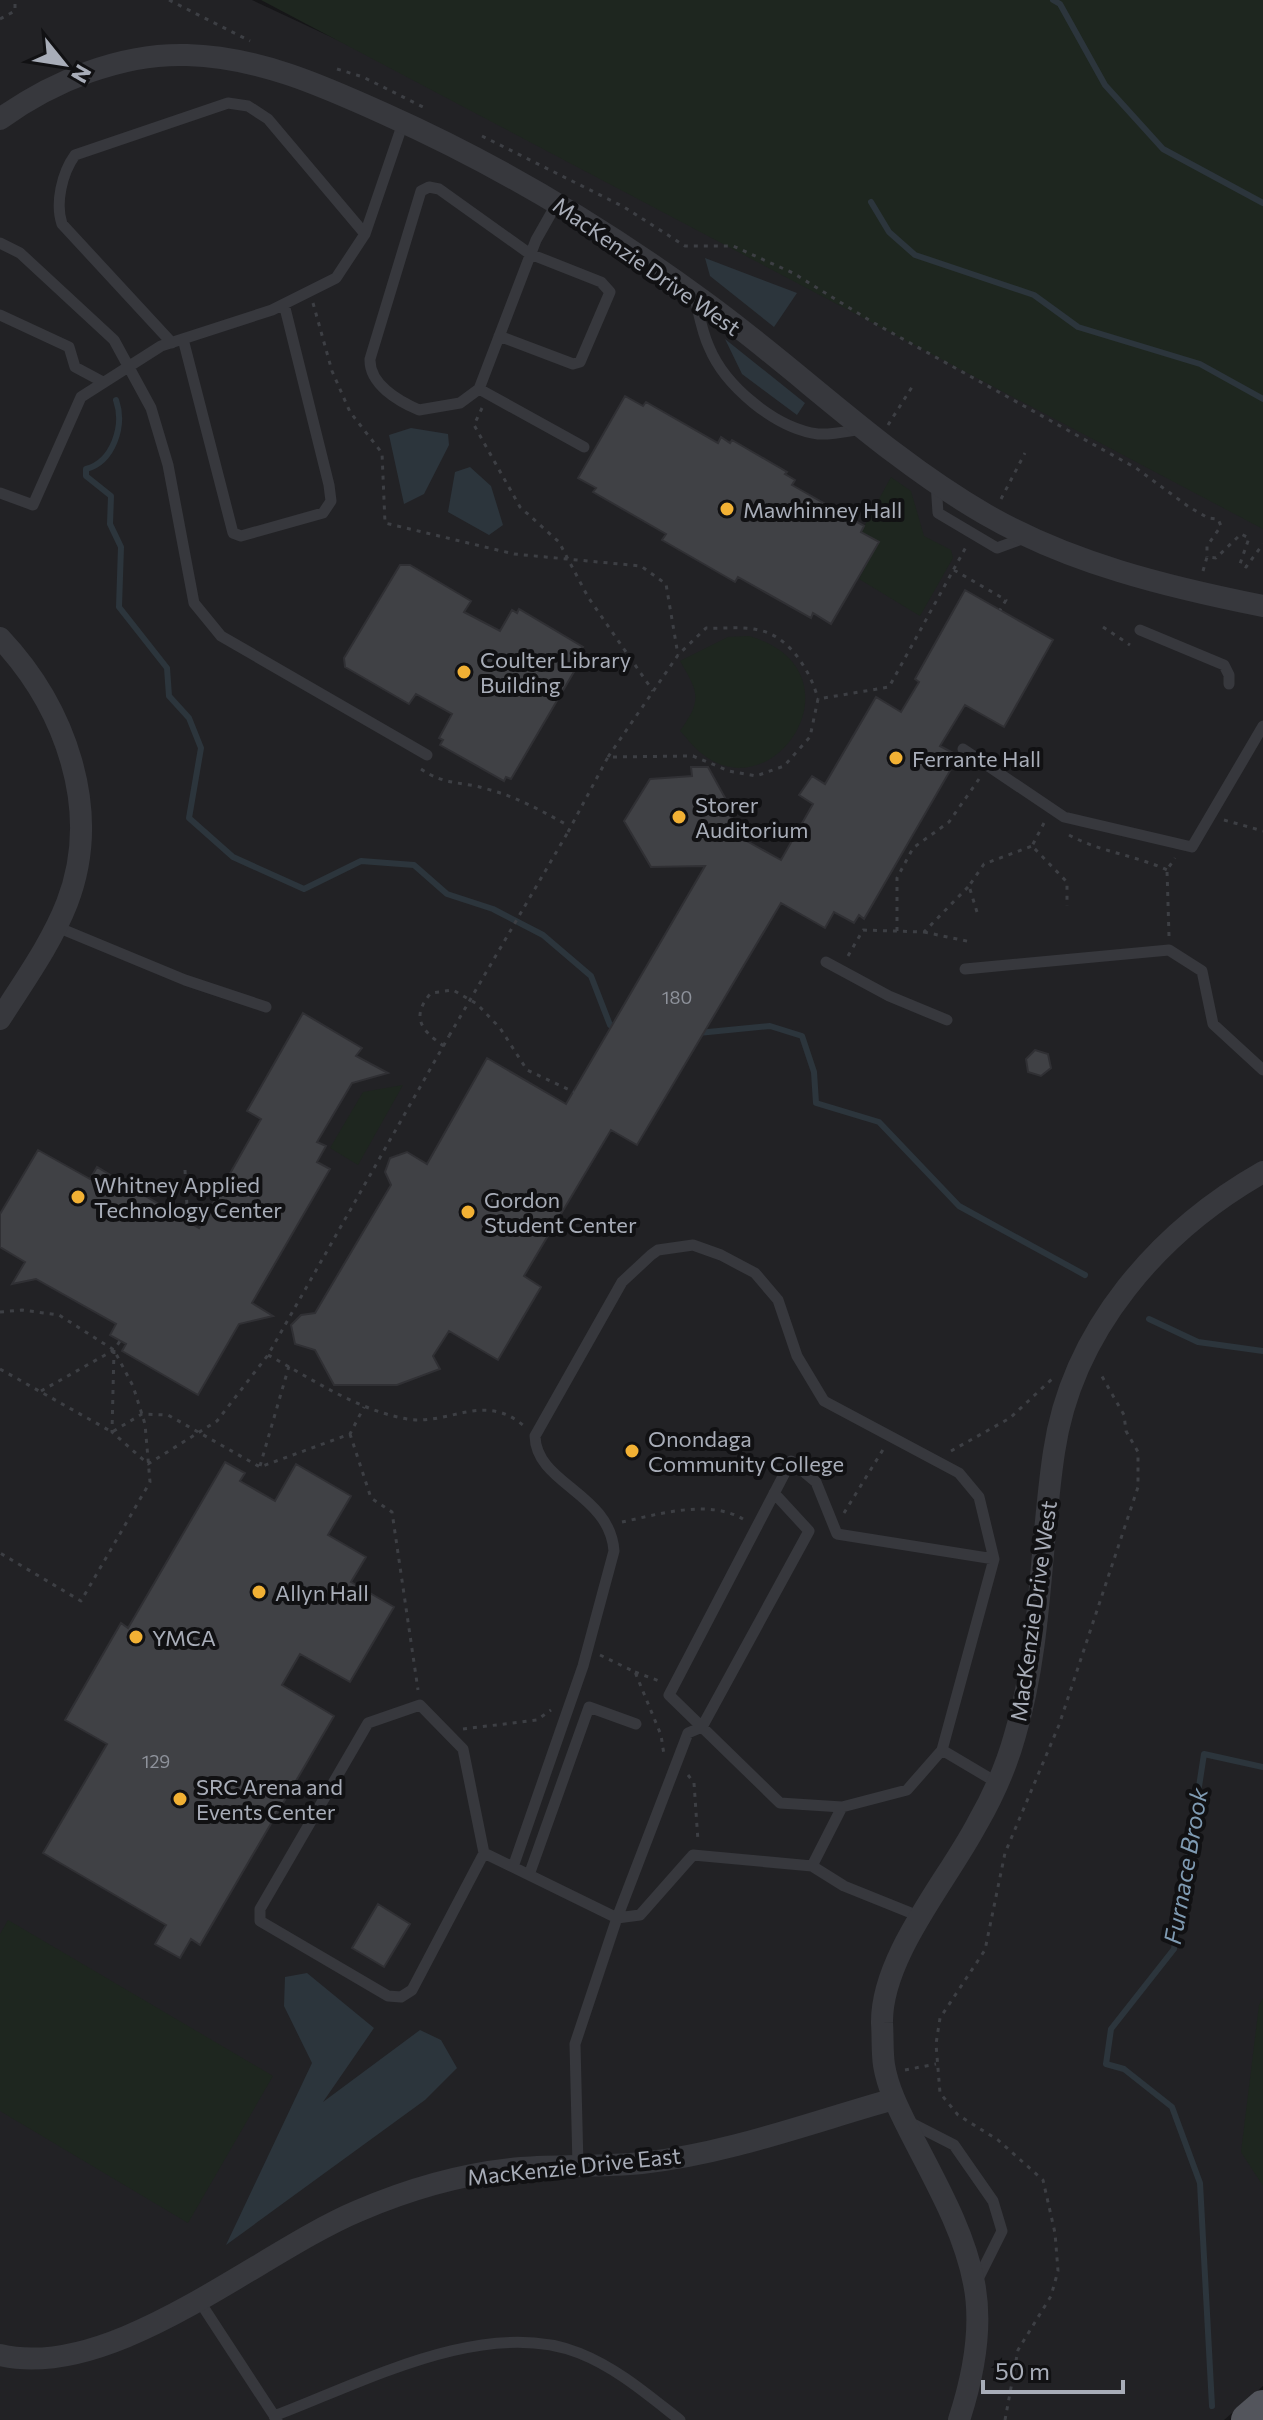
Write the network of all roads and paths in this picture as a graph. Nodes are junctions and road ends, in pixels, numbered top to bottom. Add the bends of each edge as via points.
1 (15, 0) edge
2 (169, 0) edge
3 (0, 19) edge
4 (251, 41) dead end
5 (335, 68) dead end
6 (431, 111) dead end
7 (0, 119) edge
8 (403, 123) junction
9 (473, 132) dead end
10 (558, 203) junction
11 (365, 234) junction
12 (0, 243) edge
13 (530, 254) junction
14 (310, 292) junction
15 (694, 294) junction
16 (284, 304) junction
17 (0, 315) edge
18 (499, 336) junction
19 (177, 341) junction
20 (127, 365) junction
21 (103, 382) junction
22 (912, 387) dead end
23 (484, 391) junction
24 (870, 434) junction
25 (584, 447) dead end
26 (1025, 453) dead end
27 (936, 483) junction
28 (0, 493) edge
29 (986, 515) junction
30 (972, 534) junction
31 (1029, 536) junction
32 (1263, 544) edge
33 (1207, 557) junction
34 (569, 559) junction
35 (954, 570) junction
36 (1199, 592) junction
37 (1263, 606) edge
38 (1000, 610) dead end
39 (1103, 627) dead end
40 (1140, 630) dead end
41 (0, 638) edge
42 (1130, 645) dead end
43 (678, 655) junction
44 (1229, 684) dead end
45 (653, 691) junction
46 (818, 699) junction
47 (1263, 726) edge
48 (411, 746) junction
49 (963, 749) dead end
50 (427, 755) dead end
51 (608, 757) junction
52 (987, 765) junction
53 (1210, 816) junction
54 (570, 827) junction
55 (1056, 827) dead end
56 (1263, 831) edge
57 (1066, 833) dead end
58 (1183, 845) junction
59 (1032, 846) junction
60 (1167, 870) junction
61 (969, 886) junction
62 (1067, 906) dead end
63 (977, 912) dead end
64 (57, 927) junction
65 (897, 931) junction
66 (924, 932) junction
67 (971, 942) dead end
68 (1169, 950) junction
69 (826, 962) dead end
70 (965, 969) dead end
71 (841, 970) junction
72 (266, 1007) dead end
73 (0, 1019) edge
74 (947, 1020) dead end
75 (444, 1046) junction
76 (1263, 1070) edge
77 (574, 1092) dead end
78 (185, 1170) dead end
79 (1263, 1172) edge
80 (188, 1225) dead end
81 (0, 1312) edge
82 (120, 1341) dead end
83 (114, 1350) junction
84 (268, 1355) junction
85 (1081, 1365) junction
86 (289, 1366) junction
87 (0, 1369) edge
88 (1058, 1373) dead end
89 (41, 1391) junction
90 (364, 1407) junction
91 (142, 1414) junction
92 (200, 1431) junction
93 (112, 1432) junction
94 (350, 1434) junction
95 (522, 1435) dead end
96 (890, 1438) junction
97 (938, 1460) junction
98 (148, 1464) junction
99 (260, 1467) junction
100 (774, 1493) junction
101 (608, 1525) junction
102 (757, 1526) junction
103 (837, 1534) junction
104 (0, 1553) edge
105 (994, 1559) junction
106 (588, 1649) junction
107 (635, 1672) junction
108 (674, 1686) junction
109 (420, 1705) junction
110 (557, 1706) dead end
111 (636, 1724) dead end
112 (702, 1727) junction
113 (443, 1731) junction
114 (942, 1750) junction
115 (678, 1763) junction
116 (996, 1782) junction
117 (842, 1807) junction
118 (484, 1853) junction
119 (709, 1856) junction
120 (812, 1866) junction
121 (513, 1867) junction
122 (529, 1875) junction
123 (921, 1917) junction
124 (617, 1918) junction
125 (899, 2109) junction
126 (578, 2166) junction
127 (974, 2285) junction
128 (197, 2299) junction
129 (0, 2355) edge
130 (1263, 2407) edge
131 (276, 2418) edge
132 (680, 2420) edge
133 (959, 2420) edge
134 (1005, 2420) edge
135 (1248, 2420) edge

1 - 3 path via 15,11
2 - 4 path
5 - 6 path
7 - 8 street, MacKenzie Drive West via 91,70 183,55 277,69
8 - 10 street, MacKenzie Drive West
8 - 11 lane
9 - 33 path via 624,207 685,246 733,246 793,273 1136,468 1189,507 1218,519 1221,526 1207,546
10 - 13 lane
10 - 15 street, MacKenzie Drive West
11 - 14 lane via 336,278
11 - 19 lane via 268,119 248,106 228,103 75,155 67,166 58,210 62,224
12 - 20 lane via 20,253 114,340
13 - 18 lane
13 - 18 lane via 601,282 610,292 580,362 573,364
13 - 23 lane via 439,189 421,191 369,371 374,380 419,410 460,403
14 - 16 lane
14 - 34 path via 332,371 350,412 382,453 385,523 514,554
15 - 24 street, MacKenzie Drive West
15 - 24 lane via 709,348 750,400 787,423 819,434
16 - 19 lane
16 - 19 lane via 329,485 331,501 323,513 241,536 233,533
17 - 21 lane via 69,347 75,367
18 - 23 lane
19 - 20 lane
20 - 21 lane
20 - 48 lane via 151,408 168,465 194,603 221,636
21 - 28 lane via 81,397 33,505
22 - 24 path
23 - 25 lane
23 - 34 path via 474,425 520,507 559,542
24 - 27 street, MacKenzie Drive West
26 - 29 path via 1002,498
27 - 29 street, MacKenzie Drive West
27 - 30 lane via 938,513
29 - 31 street, MacKenzie Drive West
30 - 31 lane via 997,548
30 - 35 path
31 - 36 street, MacKenzie Drive West via 1110,568
32 - 33 path via 1246,567 1240,564 1249,538 1241,534 1216,558
33 - 36 path
34 - 43 path via 641,566 666,584
34 - 45 path via 588,597
35 - 38 path via 1006,600
35 - 46 path via 889,687
36 - 37 street, MacKenzie Drive West
39 - 42 path
40 - 44 lane via 1224,665
41 - 64 street via 57,717 80,794 76,868
43 - 45 path
43 - 46 path via 706,628 760,630 787,646 812,675
45 - 51 path
46 - 51 path via 810,737 784,766 756,776 693,756
47 - 53 lane
48 - 50 lane
48 - 54 path via 413,764 441,782 485,788 528,803
49 - 52 lane
51 - 54 path
52 - 58 lane via 1064,817
52 - 65 path via 949,822 913,848 897,878
53 - 56 path
53 - 58 lane via 1192,847
54 - 75 path, bridge
55 - 59 path via 1045,821
57 - 60 path
58 - 60 path
59 - 61 path via 984,864
59 - 62 path via 1067,882
60 - 68 path
61 - 63 path
61 - 66 path
64 - 72 lane
64 - 73 street
65 - 66 path
65 - 71 path via 863,930
66 - 67 path
68 - 70 lane
68 - 76 lane via 1202,971 1213,1024
69 - 71 lane
71 - 74 lane
75 - 77 path via 423,1032 418,1018 431,993 453,990 477,1004 500,1028 527,1070
75 - 84 path
78 - 80 path
79 - 85 street, MacKenzie Drive West via 1166,1242 1119,1295
81 - 83 path via 59,1315
82 - 83 path
83 - 89 path
83 - 91 path
83 - 93 path
84 - 86 path
84 - 92 path via 217,1421
85 - 116 street, MacKenzie Drive West via 1054,1449 1031,1657 1015,1736
85 - 134 path via 1101,1373 1124,1415 1138,1452 1138,1487 1059,1725 1005,1853 985,1950 940,2018 936,2044 940,2093 958,2115 998,2140 1043,2180 1055,2233 1058,2271 1051,2296 1018,2350
86 - 90 path
86 - 99 path
87 - 89 path
88 - 97 path via 1010,1418
89 - 93 path
90 - 94 path
90 - 95 path via 410,1420 482,1409 503,1411 524,1425
91 - 92 path via 168,1415
91 - 93 path
91 - 98 path
92 - 98 path
92 - 99 path
93 - 98 path
94 - 99 path
94 - 109 path via 371,1498 392,1512
96 - 97 lane
96 - 101 lane via 824,1401 797,1356 778,1300 755,1273 693,1245 658,1250 622,1282 535,1436 539,1456 601,1512
96 - 103 path via 846,1508
97 - 105 lane via 959,1473 979,1497
98 - 104 path via 150,1482 81,1601
100 - 102 lane
100 - 103 lane via 791,1461 816,1482
100 - 112 lane via 809,1531
101 - 102 path via 673,1512 728,1510
101 - 106 lane via 613,1536 611,1570
102 - 108 lane
103 - 105 lane
105 - 114 lane
106 - 107 path
106 - 121 lane
107 - 108 path
107 - 115 path via 661,1735 663,1754
108 - 112 lane via 669,1695
109 - 113 lane
109 - 118 lane via 368,1723 260,1909 260,1921 388,1996 401,1997 412,1990
110 - 113 path via 537,1720
111 - 122 lane via 589,1707
112 - 115 lane via 688,1733
112 - 117 lane via 780,1803
113 - 118 lane via 463,1749
114 - 116 lane
114 - 117 lane via 907,1790
115 - 119 path via 694,1783 699,1845
115 - 124 lane
116 - 123 street, MacKenzie Drive West via 978,1823
117 - 120 lane
118 - 121 lane
119 - 120 lane
119 - 124 lane via 693,1855 640,1915
120 - 123 lane via 844,1886
121 - 122 lane
122 - 124 lane
123 - 125 street, MacKenzie Drive West via 894,1968 882,2017 884,2067
124 - 126 lane via 575,2044
125 - 126 street, MacKenzie Drive East via 644,2162
125 - 127 street, MacKenzie Drive West via 951,2214
125 - 127 lane via 954,2145 993,2201 1002,2231
126 - 128 street, MacKenzie Drive East via 474,2175 410,2193 356,2212
127 - 133 street, MacKenzie Drive West via 976,2333 970,2385
128 - 129 street, MacKenzie Drive East via 133,2334 72,2354 37,2359
128 - 131 lane
130 - 135 main road
131 - 132 lane via 447,2351 539,2342 609,2366

